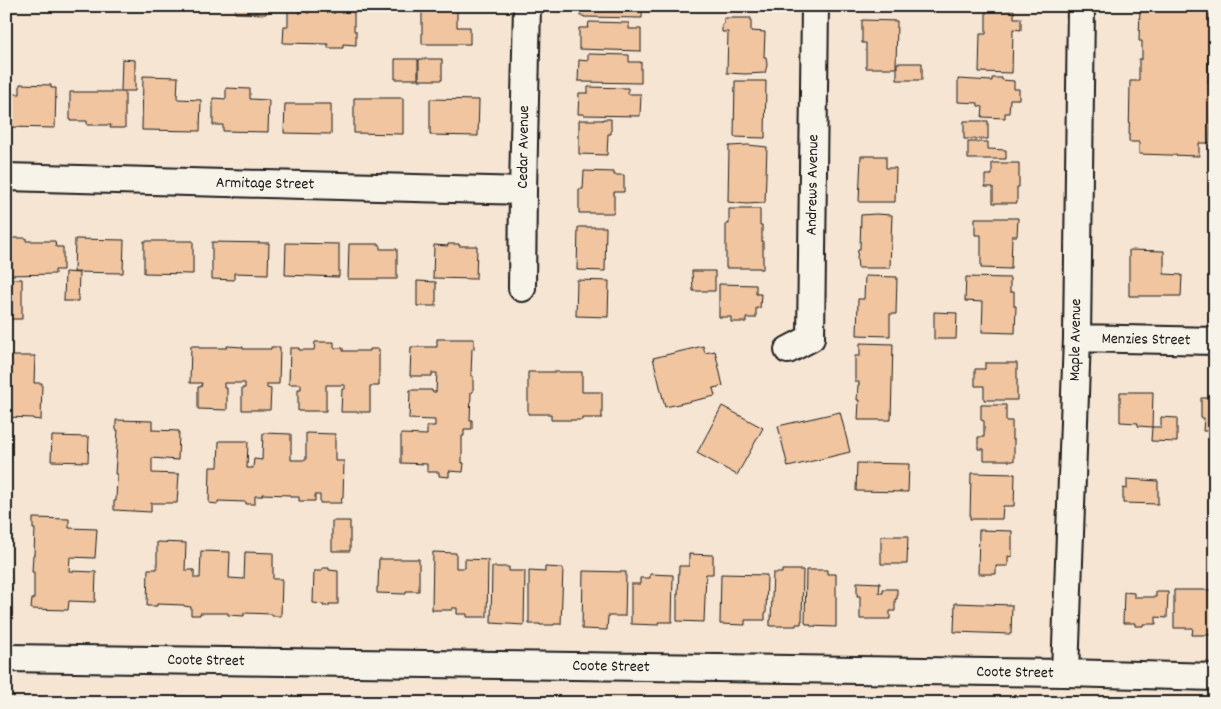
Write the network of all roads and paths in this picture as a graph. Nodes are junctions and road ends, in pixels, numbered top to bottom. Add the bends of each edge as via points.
1 (527, 6) edge
2 (816, 6) edge
3 (1081, 6) edge
4 (6, 177) edge
5 (523, 191) junction
6 (522, 288) dead end
7 (1077, 338) junction
8 (1215, 341) edge
9 (788, 350) dead end
10 (6, 658) edge
11 (1065, 673) junction
12 (1215, 677) edge

1 - 5 street, Cedar Avenue
2 - 9 street, Andrews Avenue via 811,338
3 - 7 street, Maple Avenue
4 - 5 street, Armitage Street
5 - 6 street, Cedar Avenue
7 - 8 street, Menzies Street
7 - 11 street, Maple Avenue
10 - 11 street, Coote Street
11 - 12 street, Coote Street

